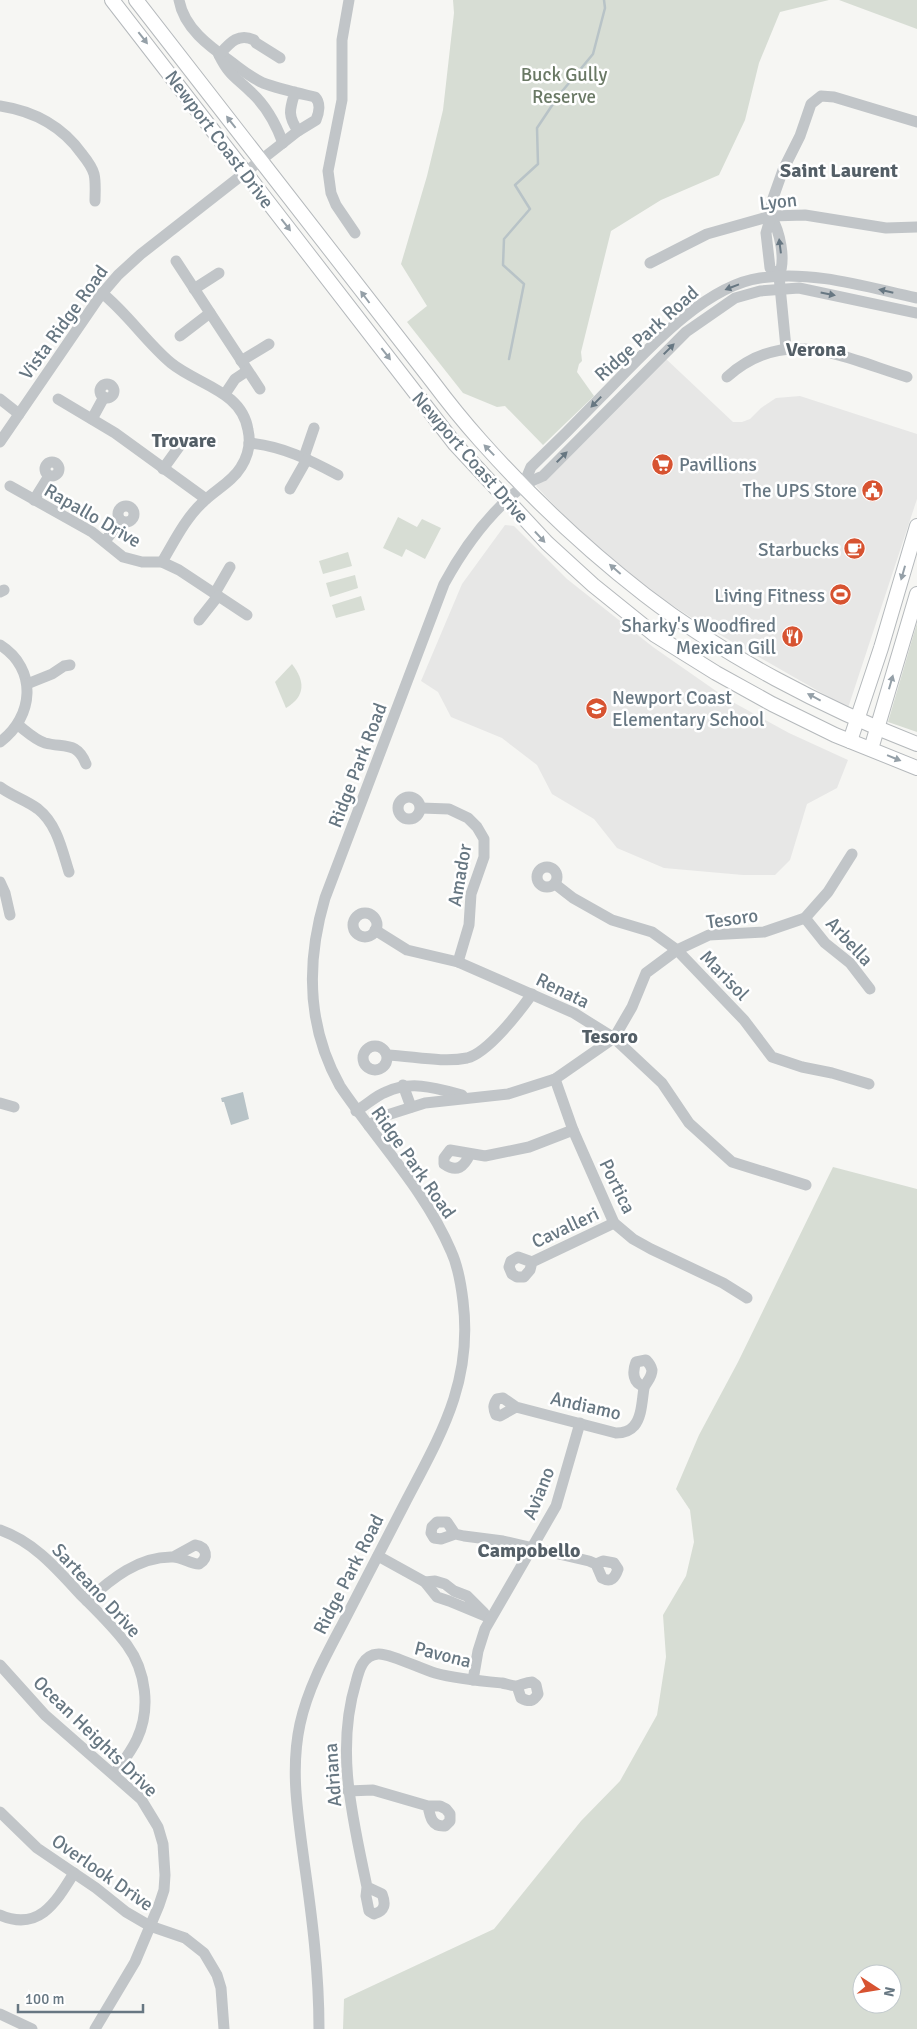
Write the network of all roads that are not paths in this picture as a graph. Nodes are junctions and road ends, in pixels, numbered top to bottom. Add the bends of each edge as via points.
1 (112, 0) edge
2 (136, 0) edge
3 (179, 0) edge
4 (348, 0) edge
5 (220, 55) junction
6 (280, 58) dead end
7 (295, 92) junction
8 (0, 106) edge
9 (917, 122) edge
10 (298, 130) junction
11 (283, 143) junction
12 (261, 160) junction
13 (246, 173) junction
14 (95, 201) dead end
15 (771, 216) junction
16 (917, 227) edge
17 (355, 233) dead end
18 (176, 261) dead end
19 (650, 263) dead end
20 (219, 273) dead end
21 (779, 276) junction
22 (194, 289) junction
23 (780, 289) junction
24 (102, 293) junction
25 (917, 298) edge
26 (210, 312) junction
27 (917, 312) edge
28 (180, 336) dead end
29 (269, 344) dead end
30 (786, 348) junction
31 (244, 366) junction
32 (727, 377) dead end
33 (906, 377) dead end
34 (260, 389) dead end
35 (225, 394) junction
36 (104, 397) dead end
37 (0, 399) edge
38 (58, 399) dead end
39 (19, 414) junction
40 (92, 419) junction
41 (314, 428) dead end
42 (0, 442) edge
43 (249, 443) junction
44 (181, 444) dead end
45 (306, 458) junction
46 (164, 469) junction
47 (338, 475) dead end
48 (49, 476) dead end
49 (10, 486) dead end
50 (523, 486) junction
51 (290, 489) dead end
52 (206, 499) junction
53 (34, 500) junction
54 (507, 501) junction
55 (121, 521) dead end
56 (917, 526) edge
57 (105, 541) junction
58 (162, 562) junction
59 (230, 567) dead end
60 (216, 594) junction
61 (917, 594) edge
62 (247, 615) dead end
63 (199, 620) dead end
64 (0, 645) edge
65 (70, 665) dead end
66 (27, 684) junction
67 (857, 720) junction
68 (18, 725) junction
69 (877, 728) junction
70 (850, 741) junction
71 (0, 742) edge
72 (917, 744) edge
73 (871, 749) junction
74 (86, 764) dead end
75 (917, 768) edge
76 (0, 787) edge
77 (421, 808) dead end
78 (852, 854) dead end
79 (69, 872) dead end
80 (0, 882) edge
81 (554, 884) dead end
82 (10, 915) dead end
83 (805, 918) junction
84 (376, 930) dead end
85 (677, 950) junction
86 (458, 962) junction
87 (870, 989) dead end
88 (532, 994) junction
89 (614, 1038) junction
90 (387, 1055) dead end
91 (555, 1079) junction
92 (869, 1084) dead end
93 (403, 1085) junction
94 (468, 1097) junction
95 (0, 1103) edge
96 (14, 1107) dead end
97 (411, 1108) junction
98 (356, 1111) junction
99 (369, 1126) junction
100 (573, 1130) junction
101 (470, 1154) dead end
102 (806, 1185) dead end
103 (614, 1223) junction
104 (532, 1262) dead end
105 (747, 1298) dead end
106 (644, 1386) dead end
107 (516, 1406) dead end
108 (580, 1424) junction
109 (0, 1530) edge
110 (456, 1534) dead end
111 (532, 1547) junction
112 (175, 1556) dead end
113 (378, 1556) junction
114 (596, 1564) dead end
115 (87, 1601) junction
116 (490, 1618) junction
117 (364, 1661) joint
118 (0, 1665) edge
119 (473, 1680) junction
120 (517, 1686) dead end
121 (114, 1774) junction
122 (348, 1791) junction
123 (428, 1806) dead end
124 (0, 1812) edge
125 (74, 1873) junction
126 (368, 1887) dead end
127 (0, 1914) edge
128 (150, 1926) junction
129 (0, 2014) edge
130 (221, 2028) edge
131 (32, 2029) edge
132 (95, 2029) edge
133 (319, 2029) edge

1 -> 13 main road, Newport Coast Drive
12 -> 2 main road, Newport Coast Drive
3 - 5 street via 188,22
4 - 17 street via 342,40 342,100 328,171 334,199
5 - 6 street via 232,41 244,37
5 - 7 street via 252,78
5 - 11 street via 227,72 264,106
7 - 10 street via 290,110
7 - 10 street via 316,97 319,106 316,120
8 - 14 street via 34,115 69,138 94,174
9 - 15 street via 821,96 811,104 783,170 772,201
10 - 11 street, Vista Ridge Road
11 - 12 street, Vista Ridge Road
12 - 13 street, Vista Ridge Road
50 -> 12 main road, Newport Coast Drive via 432,381
13 - 24 street, Vista Ridge Road via 127,266
13 -> 54 main road, Newport Coast Drive via 455,444
15 - 16 street, Lyon via 805,215 886,228
15 - 19 street, Lyon via 706,234
15 - 21 street via 778,228 782,267
18 - 22 street
20 - 22 street
21 - 23 street
25 -> 21 street, Ridge Park Road via 803,275
21 -> 50 street, Ridge Park Road via 730,286 692,310 531,467
22 - 26 street
23 -> 27 street, Ridge Park Road via 799,288
23 - 30 street
50 -> 23 street, Ridge Park Road via 543,476 686,332 735,298
24 - 35 street via 120,307 172,364
24 - 39 street, Vista Ridge Road
26 - 28 street
26 - 31 street
29 - 31 street
30 - 32 street via 757,356
30 - 33 street via 825,352
31 - 34 street
31 - 35 street
35 - 43 street via 245,417
36 - 40 street
37 - 39 street
38 - 40 street
39 - 42 street, Vista Ridge Road
40 - 46 street
41 - 45 street
43 - 45 street via 267,445
43 - 52 street via 241,468
44 - 46 street
45 - 47 street
45 - 51 street
46 - 52 street
48 - 53 street
49 - 53 street, Rapallo Drive
50 - 54 street, Ridge Park Road
67 -> 50 main road, Newport Coast Drive via 724,649 664,608 585,543
52 - 58 street via 187,521
53 - 57 street, Rapallo Drive
54 -> 70 main road, Newport Coast Drive via 553,549 655,635 764,700
54 - 98 street, Ridge Park Road via 462,551 444,584 321,912 312,970 317,1031 328,1065
55 - 57 street
56 -> 67 main road
57 - 58 street, Rapallo Drive via 124,557 142,562
58 - 60 street
59 - 60 street
60 - 62 street
60 - 63 street
69 -> 61 main road
64 - 66 street via 19,663
65 - 66 street
66 - 68 street via 24,715
67 - 69 main road, Newport Coast Drive
67 - 70 main road
68 - 71 street
68 - 74 street via 44,742 80,752
69 - 72 main road, Newport Coast Drive
69 - 73 main road
70 - 73 main road, Newport Coast Drive
73 -> 75 main road, Newport Coast Drive
76 - 79 street via 45,816 55,832
77 - 86 street, Amador via 450,809 468,818 484,839 484,857 471,894 468,925
78 - 83 street, Tesoro via 828,892
80 - 82 street
81 - 85 street, Marisol via 612,920 652,932
83 - 85 street, Tesoro via 764,932 709,936
83 - 87 street, Arbella via 824,943 850,963
84 - 86 street, Renata via 407,950
85 - 89 street, Tesoro via 646,973
85 - 92 street, Marisol via 744,1020 772,1057
86 - 88 street, Renata
88 - 89 street, Renata via 574,1013
88 - 90 street via 513,1021 469,1058
89 - 91 street, Tesoro
89 - 102 street, Renata via 662,1083 689,1124 732,1162
91 - 94 street, Tesoro via 508,1094
91 - 100 street, Portica
93 - 94 street, Tesoro via 431,1087
93 - 97 street
93 - 98 street, Tesoro via 384,1092
94 - 97 street, Tesoro
95 - 96 street
97 - 99 street, Tesoro via 381,1117
98 - 99 street, Ridge Park Road
99 - 113 street, Ridge Park Road via 444,1234 459,1280 466,1329 459,1388 451,1411
100 - 101 street via 530,1148 485,1156
100 - 103 street, Portica
103 - 104 street, Cavalleri
103 - 105 street, Portica via 633,1239 723,1282
106 - 108 street, Andiamo via 638,1421 628,1431 616,1433
107 - 108 street, Andiamo
108 - 111 street, Aviano via 556,1506
109 - 115 street, Sarteano Drive via 35,1549
110 - 111 street
111 - 114 street
111 - 116 street, Aviano
112 - 115 street via 133,1567 111,1580
113 - 116 street via 424,1582 437,1597 452,1596
113 - 133 street, Ridge Park Road via 315,1676 300,1722 295,1757 295,1793 317,1966
115 - 121 street, Sarteano Drive via 127,1646 144,1684 142,1727 131,1751
116 - 119 street, Aviano via 481,1640
117 - 119 street, Pavona via 370,1656 384,1654 436,1673
117 - 122 street, Adriana via 356,1680 348,1718 345,1752
118 - 121 street, Ocean Heights Drive via 45,1715
119 - 120 street, Pavona
121 - 128 street, Ocean Heights Drive via 141,1799 158,1827 163,1844 164,1890
122 - 123 street via 373,1790
122 - 126 street, Adriana
124 - 125 street, Overlook Drive via 37,1848
125 - 127 street via 57,1902 42,1915 22,1920
125 - 128 street, Overlook Drive
128 - 130 street, Overlook Drive via 185,1938 211,1963 221,1988
128 - 132 street, Ocean Heights Drive via 131,1969
129 - 131 street

